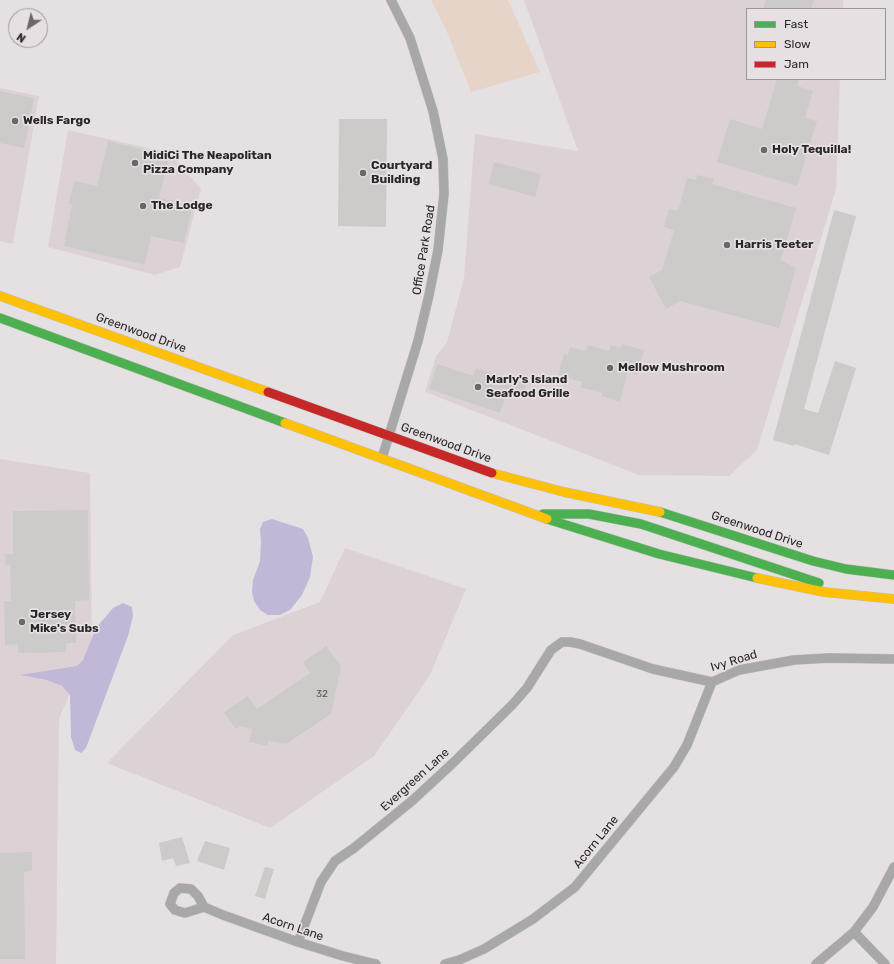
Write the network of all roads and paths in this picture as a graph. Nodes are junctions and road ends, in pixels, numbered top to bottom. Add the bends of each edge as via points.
1 (391, 0) edge
2 (0, 296) edge
3 (0, 318) edge
4 (389, 435) junction
5 (382, 458) junction
6 (535, 514) junction
7 (894, 575) edge
8 (862, 594) junction
9 (894, 599) edge
10 (562, 642) joint
11 (894, 659) edge
12 (712, 682) junction
13 (894, 867) edge
14 (204, 907) dead end
15 (854, 932) junction
16 (298, 942) junction
17 (376, 964) edge
18 (445, 964) edge
19 (816, 964) edge
20 (885, 964) edge

1 - 4 street, Office Park Road via 410,38 433,111 443,159 444,194 438,250 429,295 418,341
2 - 4 street, Greenwood Drive
3 - 5 street
4 - 5 street, Office Park Road
4 - 7 street, Greenwood Drive via 533,485 643,507 813,561 846,569
5 - 6 street
6 - 8 street via 659,554 824,592
6 - 8 street via 589,514 641,524 811,581
8 - 9 street
10 - 12 street, Ivy Road via 580,644 652,669
10 - 16 street, Evergreen Lane via 551,650 527,688 512,705 454,762 413,800 335,861 321,882
11 - 12 street, Ivy Road via 794,660 738,670
12 - 18 street, Acorn Lane via 687,745 674,767 575,887 533,919 484,949
13 - 15 street via 873,907
14 - 16 street, Acorn Lane
15 - 19 street
15 - 20 street
16 - 17 street, Acorn Lane

